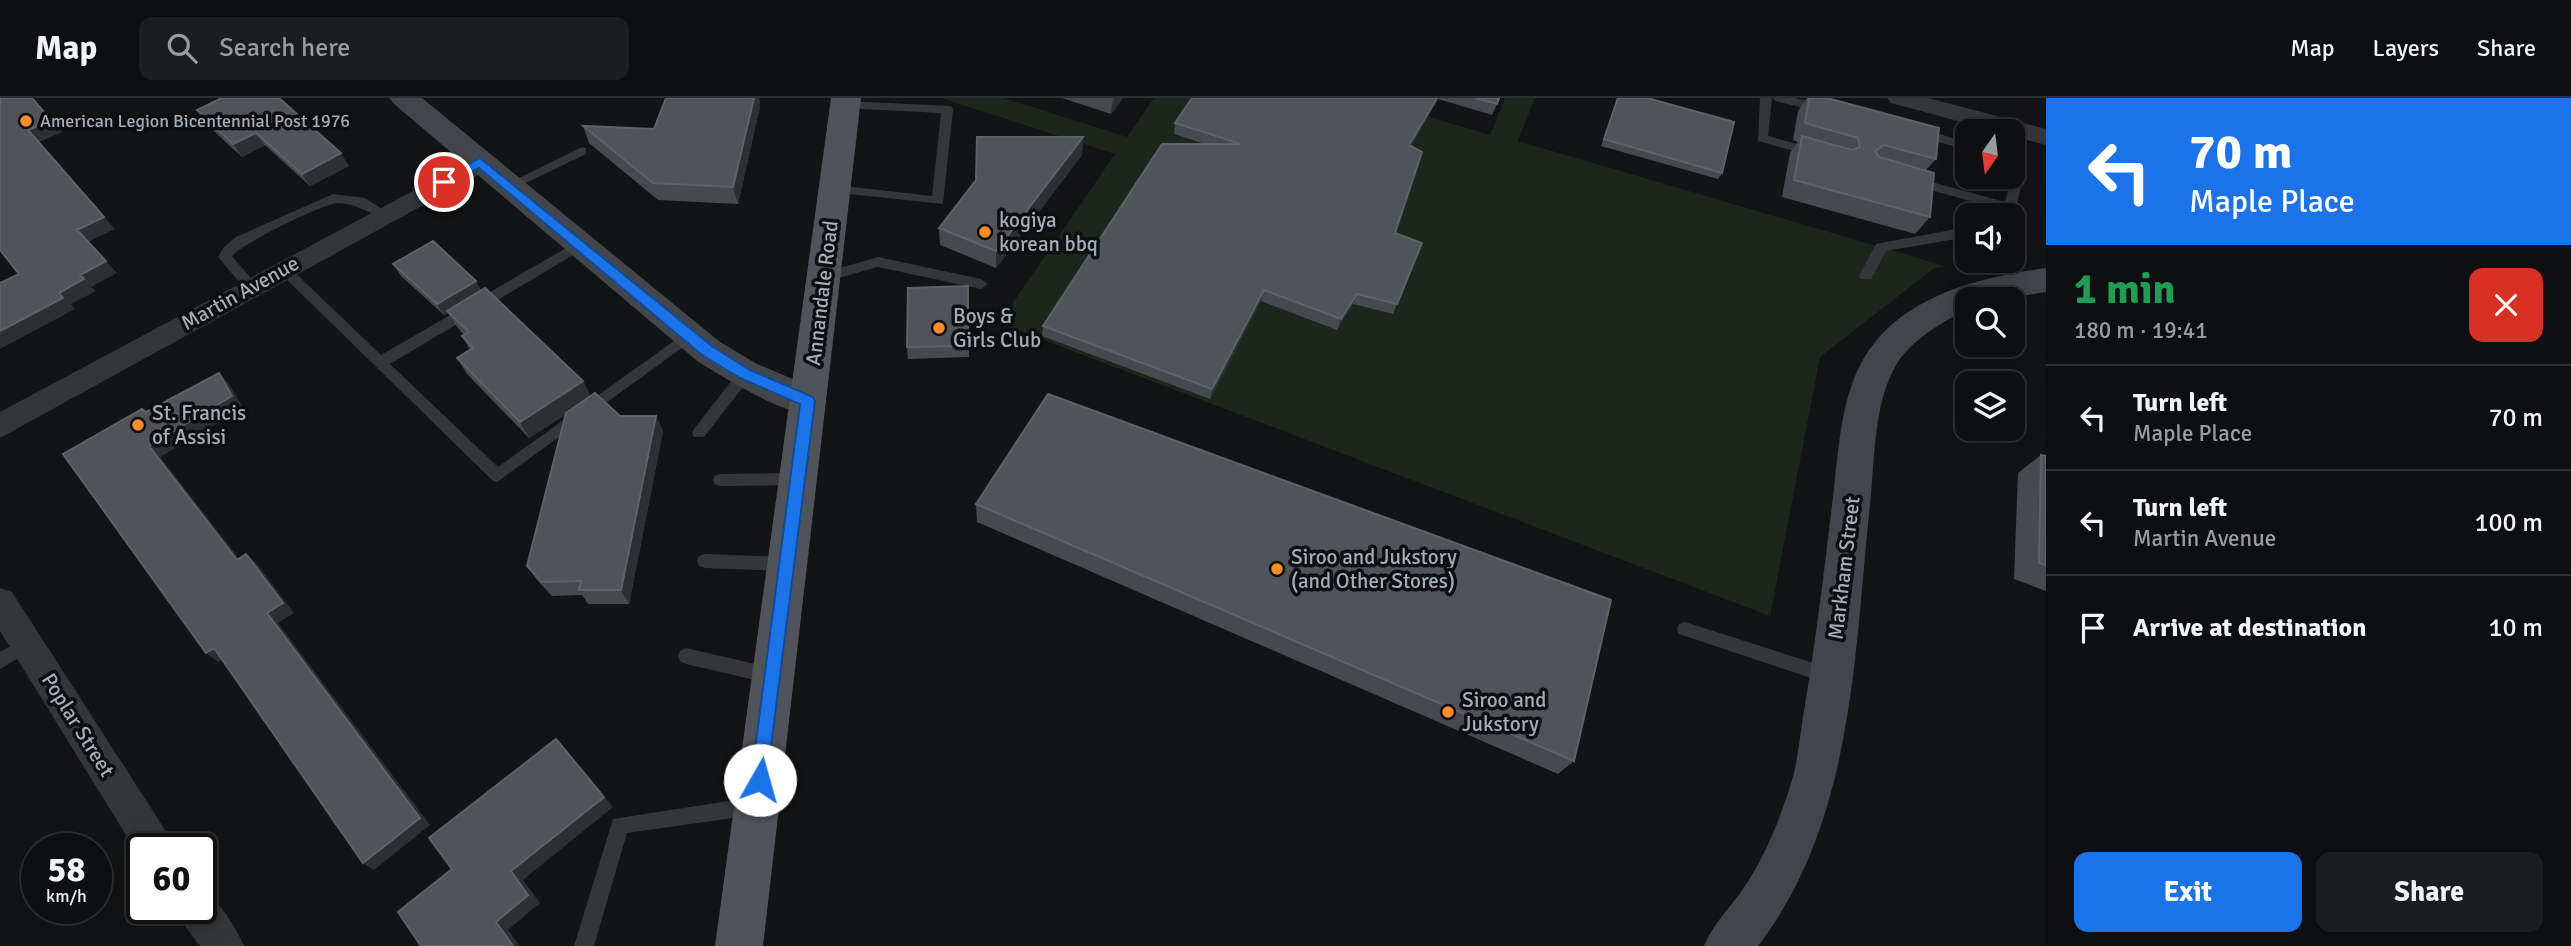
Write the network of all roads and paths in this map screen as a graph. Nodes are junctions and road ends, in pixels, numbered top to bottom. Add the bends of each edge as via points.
1 (404, 98) edge
2 (1766, 98) edge
3 (1780, 98) edge
4 (1899, 98) edge
5 (846, 102) edge
6 (1833, 111) edge
7 (1899, 128) edge
8 (2046, 137) edge
9 (1955, 143) edge
10 (582, 151) edge
11 (1827, 157) edge
12 (480, 163) junction
13 (1896, 176) edge
14 (509, 186) junction
15 (835, 189) junction
16 (1980, 203) edge
17 (384, 214) junction
18 (1955, 234) edge
19 (580, 245) junction
20 (284, 270) junction
21 (1866, 276) dead end
22 (824, 277) junction
23 (2046, 280) edge
24 (981, 284) dead end
25 (251, 287) junction
26 (690, 337) junction
27 (380, 363) junction
28 (745, 374) junction
29 (808, 401) junction
30 (0, 426) edge
31 (699, 433) dead end
32 (798, 479) junction
33 (720, 480) dead end
34 (705, 561) dead end
35 (787, 564) junction
36 (0, 602) edge
37 (1685, 629) dead end
38 (13, 653) edge
39 (686, 656) dead end
40 (773, 676) junction
41 (1831, 676) junction
42 (757, 806) junction
43 (144, 833) edge
44 (208, 924) edge
45 (224, 946) edge
46 (584, 946) edge
47 (739, 946) edge
48 (1728, 946) edge

1 - 12 street
2 - 11 lane via 1762,138
3 - 6 lane
4 - 8 street
5 - 15 main road, Annandale Road
5 - 15 lane via 947,109 938,201
7 - 9 lane
10 - 14 lane
12 - 14 street
12 - 17 street, Martin Avenue
13 - 16 lane
14 - 19 street
15 - 22 main road, Annandale Road
17 - 20 street, Martin Avenue
17 - 25 lane via 360,201 333,198 241,240 225,257
18 - 21 lane via 1881,247
19 - 26 street
19 - 27 lane
20 - 25 street, Martin Avenue
20 - 27 lane
22 - 24 lane via 878,262
22 - 29 main road, Annandale Road
23 - 41 street, Markham Street via 2002,285 1959,298 1919,321 1886,353 1874,375 1862,414
25 - 30 street, Martin Avenue
26 - 27 lane via 497,477
26 - 28 street
28 - 29 street
28 - 31 lane
29 - 32 main road, Annandale Road
32 - 33 lane
32 - 35 main road, Annandale Road
34 - 35 lane
35 - 40 main road, Annandale Road
36 - 38 street, Poplar Street
37 - 41 lane
38 - 43 street, Poplar Street
39 - 40 lane
40 - 42 main road, Annandale Road
41 - 48 street, Markham Street via 1816,772 1796,835 1760,905
42 - 46 lane via 620,825
42 - 47 main road, Annandale Road
44 - 45 street

